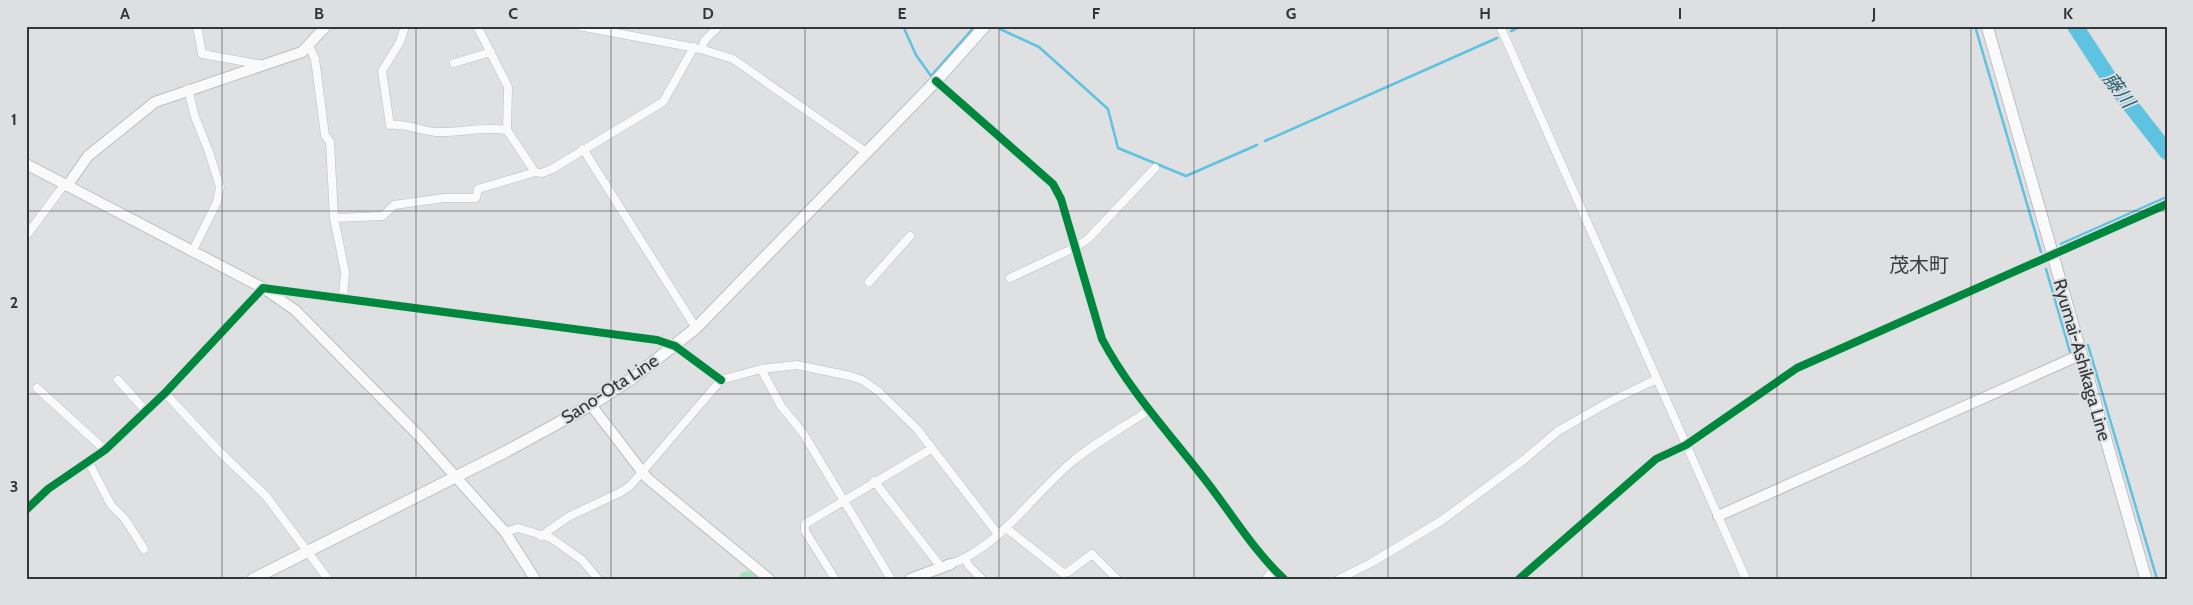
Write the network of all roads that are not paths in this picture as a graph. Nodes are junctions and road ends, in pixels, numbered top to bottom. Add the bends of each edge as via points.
1 (198, 26) edge
2 (326, 26) edge
3 (406, 26) edge
4 (477, 26) edge
5 (581, 26) edge
6 (719, 26) edge
7 (985, 26) edge
8 (1500, 26) edge
9 (1987, 26) edge
10 (309, 46) junction
11 (697, 48) junction
12 (491, 52) junction
13 (454, 63) dead end
14 (267, 66) junction
15 (936, 81) junction
16 (188, 89) junction
17 (507, 130) junction
18 (583, 149) junction
19 (866, 152) junction
20 (26, 164) edge
21 (1155, 168) dead end
22 (535, 172) junction
23 (65, 185) junction
24 (2167, 204) edge
25 (334, 218) junction
26 (26, 236) edge
27 (910, 236) dead end
28 (1076, 247) junction
29 (192, 252) junction
30 (2051, 255) junction
31 (1010, 278) dead end
32 (869, 282) dead end
33 (263, 288) junction
34 (343, 298) junction
35 (696, 328) junction
36 (675, 346) junction
37 (2080, 355) junction
38 (761, 370) junction
39 (1657, 379) junction
40 (118, 380) dead end
41 (720, 380) junction
42 (37, 388) dead end
43 (166, 393) junction
44 (591, 405) junction
45 (1149, 410) junction
46 (146, 411) junction
47 (1686, 445) junction
48 (931, 449) junction
49 (105, 450) junction
50 (88, 461) junction
51 (641, 472) junction
52 (456, 477) junction
53 (874, 481) junction
54 (843, 500) junction
55 (26, 510) edge
56 (1718, 516) junction
57 (1006, 528) junction
58 (505, 532) junction
59 (998, 534) junction
60 (541, 536) junction
61 (144, 549) dead end
62 (309, 550) junction
63 (965, 559) junction
64 (946, 566) junction
65 (1274, 569) junction
66 (253, 579) edge
67 (328, 579) edge
68 (535, 579) edge
69 (598, 579) edge
70 (769, 579) edge
71 (835, 579) edge
72 (891, 579) edge
73 (910, 579) edge
74 (982, 579) edge
75 (1118, 579) edge
76 (1266, 579) edge
77 (1284, 579) edge
78 (1338, 579) edge
79 (1519, 579) edge
80 (1746, 579) edge
81 (2146, 579) edge

1 - 14 street via 202,54
2 - 10 street
3 - 17 street via 382,71 390,125 402,123 436,132 492,127
4 - 12 street
5 - 11 street
6 - 11 street
7 - 15 main road, Sano-Ota Line
8 - 39 street
9 - 30 main road, Ryumai-Ashikaga Line
10 - 14 street
10 - 25 street via 315,59 325,135 330,142
11 - 18 street via 663,102
11 - 19 street via 733,59
12 - 13 street
12 - 17 street via 508,88
14 - 16 street
15 - 19 main road, Sano-Ota Line
15 - 28 street via 1053,184 1059,193
16 - 23 street via 155,102 96,148
16 - 29 street via 220,187 217,202
17 - 22 street
18 - 22 street via 552,169
18 - 35 street
19 - 35 main road, Sano-Ota Line
20 - 23 street
21 - 28 street via 1088,239
22 - 25 street via 478,189 476,198 444,198 394,205 383,216
23 - 26 street
23 - 29 street
24 - 30 street
25 - 34 street via 345,272
27 - 32 street
28 - 31 street
28 - 45 street via 1102,339
29 - 33 street
30 - 37 main road, Ryumai-Ashikaga Line
30 - 47 street via 1797,368
33 - 34 street
33 - 43 street
33 - 52 street via 295,310 422,438
34 - 36 street via 657,340
35 - 36 main road, Sano-Ota Line
36 - 41 street
36 - 44 main road, Sano-Ota Line
37 - 56 street
37 - 81 main road, Ryumai-Ashikaga Line
38 - 41 street
38 - 48 street via 797,365 862,380 917,429
38 - 54 street
39 - 47 street
39 - 78 street via 1558,431 1441,521 1371,564
40 - 46 street
41 - 51 street
42 - 49 street
43 - 46 street
43 - 62 street via 266,496
44 - 51 street
44 - 52 main road, Sano-Ota Line
45 - 57 street via 1074,460
45 - 65 street
46 - 49 street
47 - 56 street
47 - 79 street via 1656,459 1629,480
48 - 53 street
48 - 59 street
49 - 50 street
50 - 55 street
50 - 61 street via 111,505 125,519
51 - 60 street via 621,492 573,514
51 - 70 street
52 - 58 street
52 - 62 main road, Sano-Ota Line
53 - 54 street
53 - 64 street
54 - 71 street via 808,521 804,528
54 - 72 street
56 - 80 street
57 - 59 street
57 - 75 street via 1063,573 1092,554
58 - 60 street via 518,528
58 - 68 street
59 - 63 street
60 - 69 street via 551,538 576,555
62 - 66 main road, Sano-Ota Line
62 - 67 street
63 - 64 street
63 - 74 street
64 - 73 street
65 - 76 street
65 - 77 street

